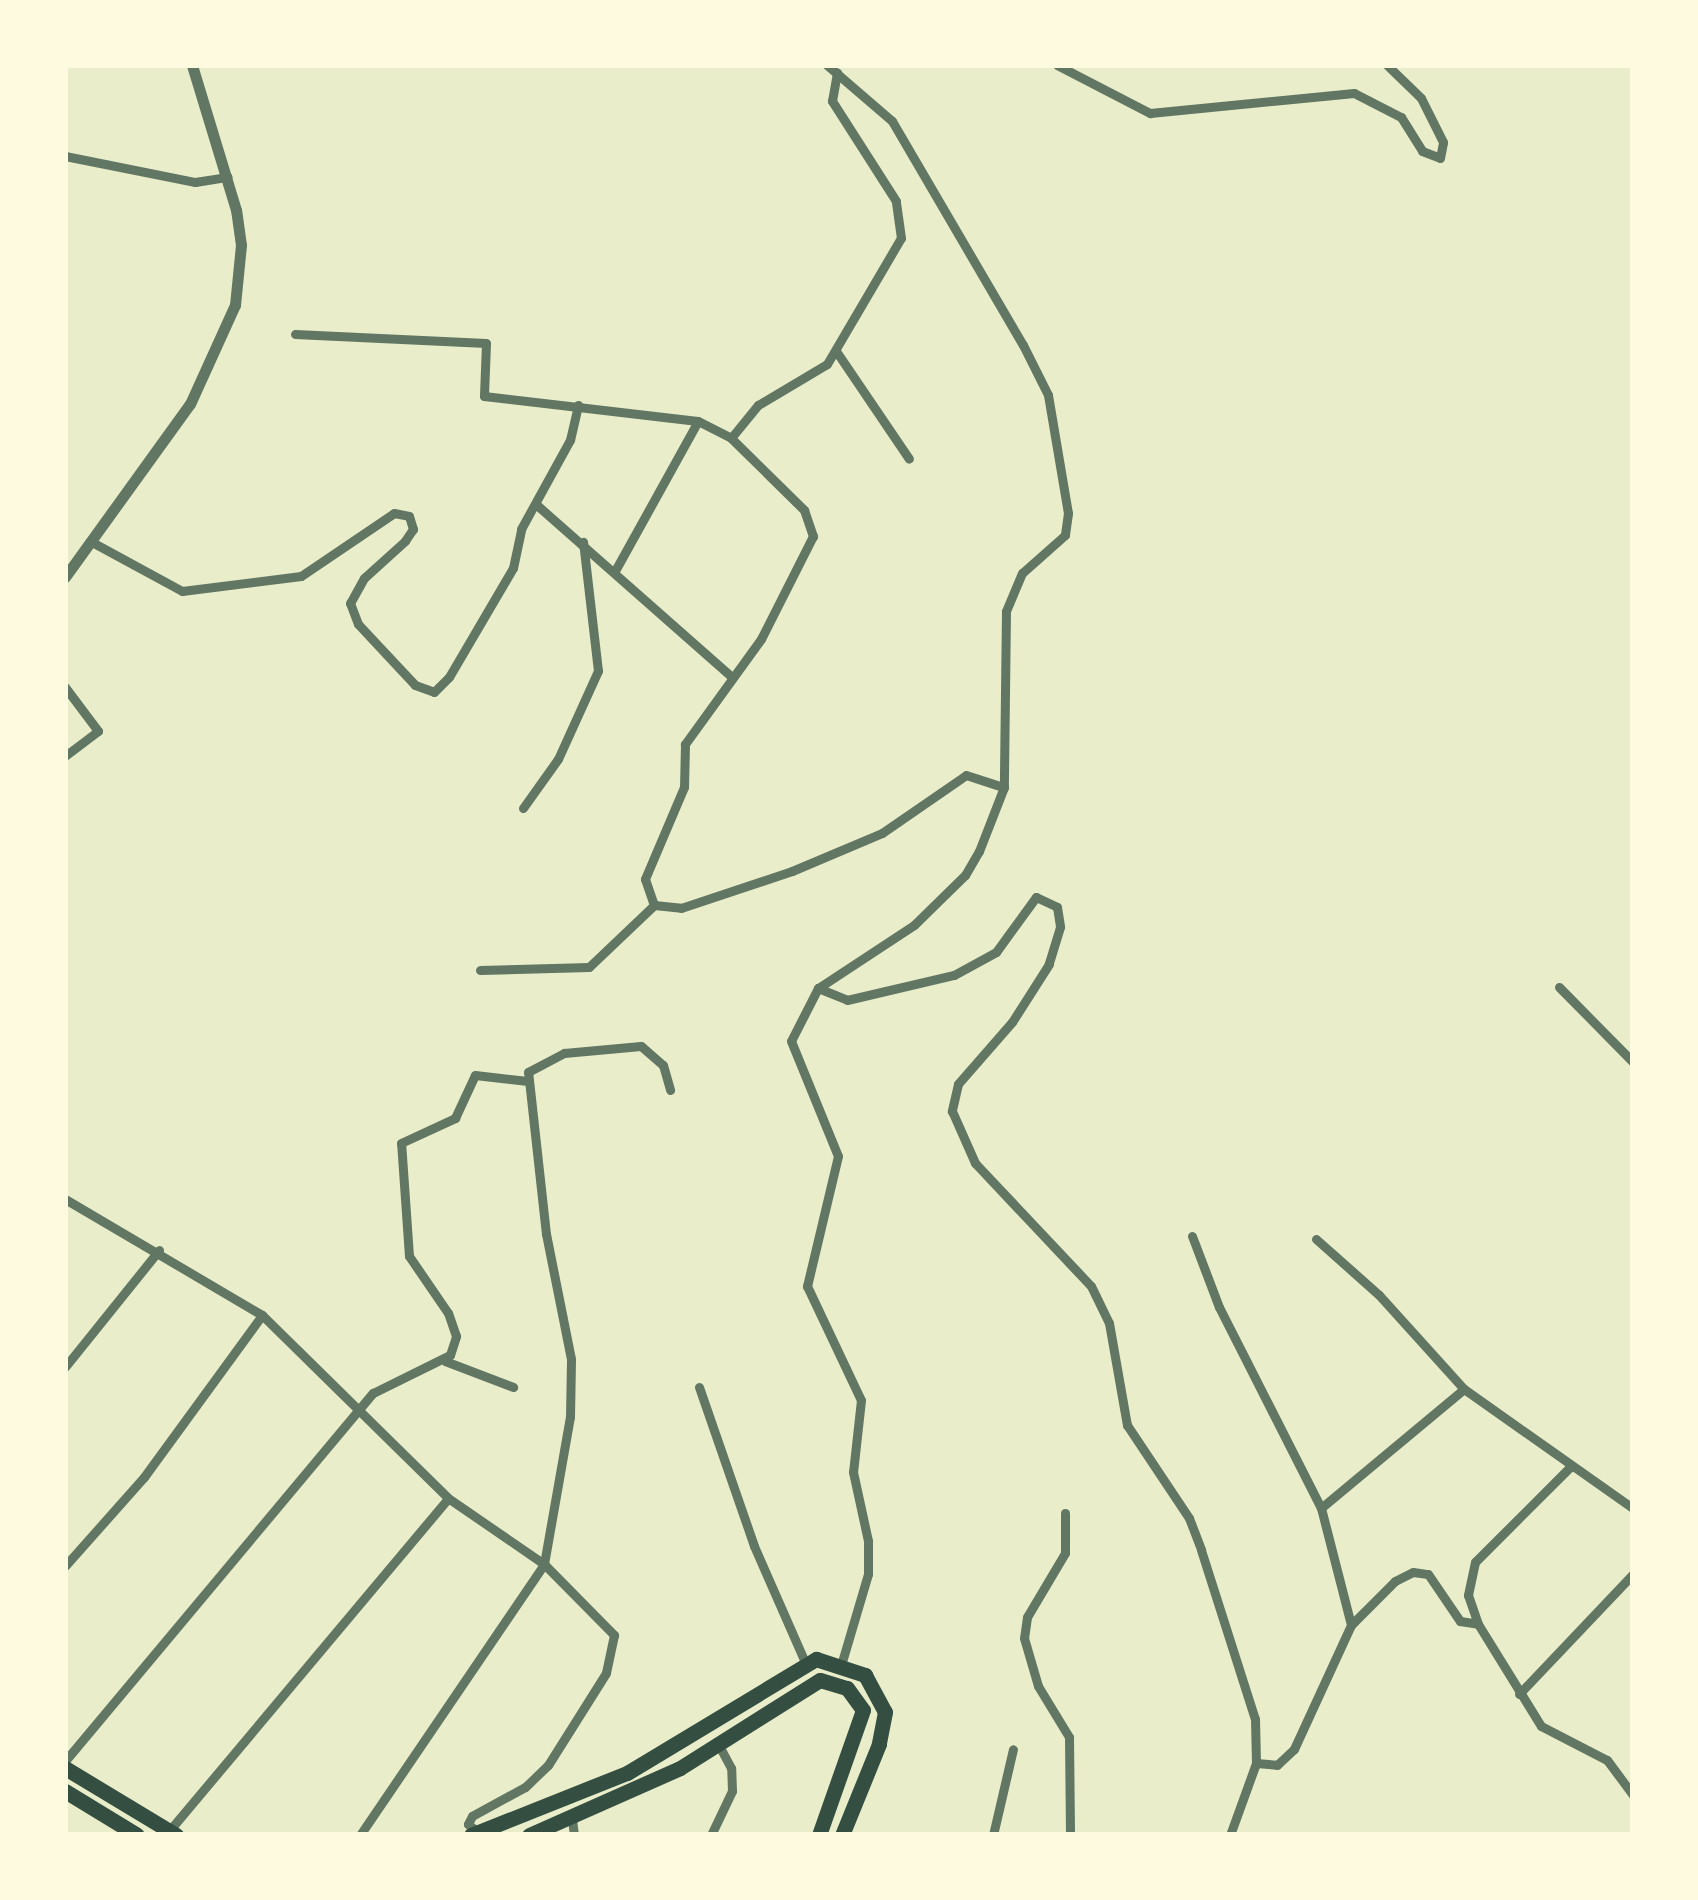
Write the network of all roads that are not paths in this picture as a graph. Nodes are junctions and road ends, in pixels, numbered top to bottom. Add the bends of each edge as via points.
1 (192, 65) edge
2 (827, 65) edge
3 (1057, 65) edge
4 (1387, 65) edge
5 (837, 72) junction
6 (65, 156) edge
7 (228, 177) junction
8 (295, 334) dead end
9 (836, 351) junction
10 (578, 405) junction
11 (698, 421) junction
12 (731, 438) junction
13 (910, 458) dead end
14 (538, 506) junction
15 (90, 541) junction
16 (583, 542) junction
17 (616, 569) junction
18 (65, 576) edge
19 (732, 678) junction
20 (65, 687) edge
21 (65, 756) edge
22 (1004, 787) junction
23 (524, 808) dead end
24 (654, 905) junction
25 (480, 970) dead end
26 (1558, 987) dead end
27 (818, 988) junction
28 (1633, 1062) edge
29 (528, 1081) junction
30 (670, 1090) dead end
31 (65, 1199) edge
32 (1192, 1236) dead end
33 (1316, 1239) dead end
34 (159, 1250) junction
35 (262, 1315) junction
36 (446, 1360) junction
37 (65, 1367) edge
38 (513, 1387) dead end
39 (699, 1388) dead end
40 (1464, 1389) junction
41 (362, 1407) junction
42 (1570, 1467) junction
43 (448, 1498) junction
44 (1320, 1508) junction
45 (1633, 1508) edge
46 (1065, 1513) dead end
47 (544, 1564) junction
48 (65, 1566) edge
49 (1633, 1574) edge
50 (1478, 1624) junction
51 (1351, 1625) junction
52 (806, 1662) junction
53 (842, 1662) junction
54 (837, 1682) junction
55 (1519, 1694) junction
56 (708, 1727) junction
57 (719, 1745) junction
58 (1013, 1750) dead end
59 (65, 1764) edge
60 (1256, 1764) junction
61 (65, 1790) edge
62 (1633, 1795) edge
63 (564, 1800) junction
64 (573, 1827) edge
65 (172, 1833) edge
66 (476, 1834) edge
67 (822, 1834) edge
68 (137, 1835) edge
69 (360, 1835) edge
70 (530, 1835) edge
71 (711, 1835) edge
72 (842, 1835) edge
73 (992, 1835) edge
74 (1070, 1835) edge
75 (1230, 1835) edge

1 - 7 street
2 - 5 street
3 - 4 street via 1150,114 1354,93 1401,117 1422,151 1440,158 1443,142 1421,98
5 - 9 street via 832,101 896,202 902,226 897,250
5 - 22 street via 892,121 1048,395 1068,525 1022,573 1006,611
6 - 7 street via 180,180
7 - 15 street via 241,245 235,305 219,351 190,404
8 - 10 street via 486,343 484,396
9 - 12 street via 812,376 758,404
9 - 13 street
10 - 11 street
10 - 14 street via 578,422
11 - 12 street
11 - 17 street
12 - 19 street via 804,510 813,536 761,639
14 - 15 street via 521,529 512,568 434,692 404,673 358,624 350,603 364,578 405,542 413,529 409,516 394,513 301,576 182,591
14 - 16 street
15 - 18 street
16 - 17 street
16 - 23 street via 598,671 558,759
17 - 19 street
19 - 24 street via 685,744 684,787 645,879
20 - 21 street via 98,731
22 - 24 street via 966,776 882,833 792,871 681,908
22 - 27 street via 979,851 952,889 914,925
24 - 25 street via 589,966
26 - 28 street
27 - 53 street via 791,1040 838,1156 807,1269 813,1304 851,1368 861,1400 852,1472 868,1541 868,1574
27 - 60 street via 847,1000 954,975 996,952 1036,898 1057,907 1060,928 1049,964 958,1084 952,1112 975,1163 1091,1286 1109,1323 1128,1425 1202,1550 1256,1720
29 - 30 street via 533,1067 564,1054 641,1046 663,1065
29 - 36 street via 475,1075 454,1118 402,1143 409,1256 456,1336
29 - 47 street via 572,1373
31 - 34 street
32 - 44 street via 1219,1307
33 - 40 street via 1379,1295
34 - 35 street
34 - 37 street
35 - 41 street
35 - 48 street via 144,1477
36 - 38 street
36 - 41 street via 394,1377
39 - 52 street via 754,1546
40 - 42 street
40 - 44 street
41 - 43 street
41 - 59 street
42 - 45 street
42 - 50 street via 1475,1562 1468,1594
43 - 47 street
43 - 65 street
44 - 51 street
46 - 74 street via 1065,1553 1027,1616 1024,1638 1038,1686 1069,1736
47 - 66 street via 614,1635 606,1673 534,1782 472,1816 468,1824
47 - 69 street
49 - 55 street
50 - 51 street via 1460,1620 1428,1574 1413,1572 1395,1580
50 - 55 street
51 - 60 street via 1294,1749 1276,1764
52 - 53 main road
52 - 56 main road
53 - 54 main road
53 - 72 main road via 872,1683 884,1712 879,1744
54 - 57 main road via 809,1684
54 - 67 main road via 855,1695 862,1720
55 - 62 street via 1541,1726 1607,1760
56 - 57 main road
56 - 63 main road
57 - 64 main road
57 - 71 street via 731,1768 732,1791
58 - 73 street
59 - 65 main road
60 - 75 street
61 - 68 main road
63 - 64 main road
63 - 66 main road
64 - 70 main road

